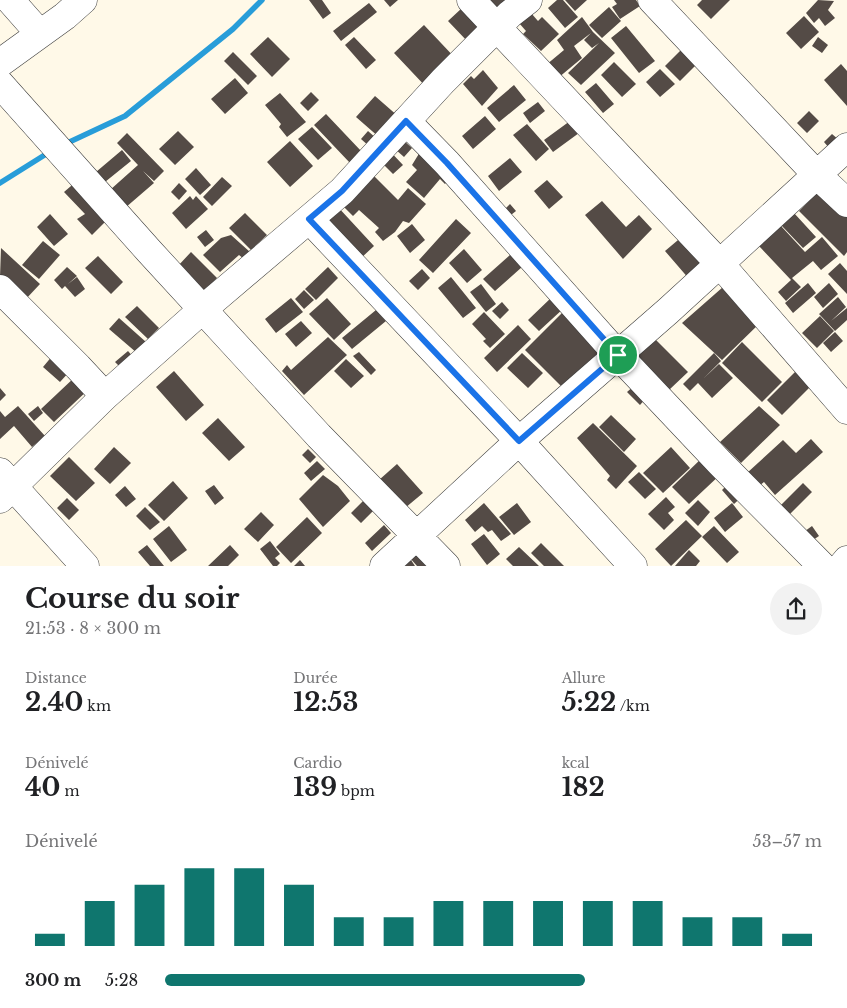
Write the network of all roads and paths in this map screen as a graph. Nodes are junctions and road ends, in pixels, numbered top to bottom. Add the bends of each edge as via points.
1 (10, 0) edge
2 (83, 0) edge
3 (471, 0) edge
4 (528, 0) edge
5 (652, 0) edge
6 (498, 27) junction
7 (40, 34) junction
8 (0, 63) edge
9 (0, 84) edge
10 (406, 121) junction
11 (847, 147) edge
12 (816, 175) junction
13 (847, 203) edge
14 (309, 219) junction
15 (720, 264) junction
16 (0, 289) edge
17 (203, 310) junction
18 (618, 355) junction
19 (105, 396) junction
20 (847, 410) edge
21 (519, 441) junction
22 (5, 486) edge
23 (415, 535) junction
24 (847, 560) edge
25 (85, 566) edge
26 (384, 566) edge
27 (446, 566) edge
28 (632, 566) edge
29 (822, 566) edge
30 (842, 566) edge

1 - 7 street
2 - 7 street
3 - 6 street
4 - 6 street
5 - 12 street
6 - 10 street
6 - 15 street
7 - 8 street
9 - 17 street
10 - 14 street via 342,191
10 - 18 street
11 - 12 street
12 - 13 street
12 - 15 street
14 - 17 street
14 - 21 street
15 - 18 street
15 - 20 street
16 - 19 street
17 - 19 street
17 - 23 street
18 - 21 street
18 - 29 street
19 - 22 street
21 - 23 street
21 - 28 street
22 - 25 street
23 - 26 street
23 - 27 street
24 - 30 street

